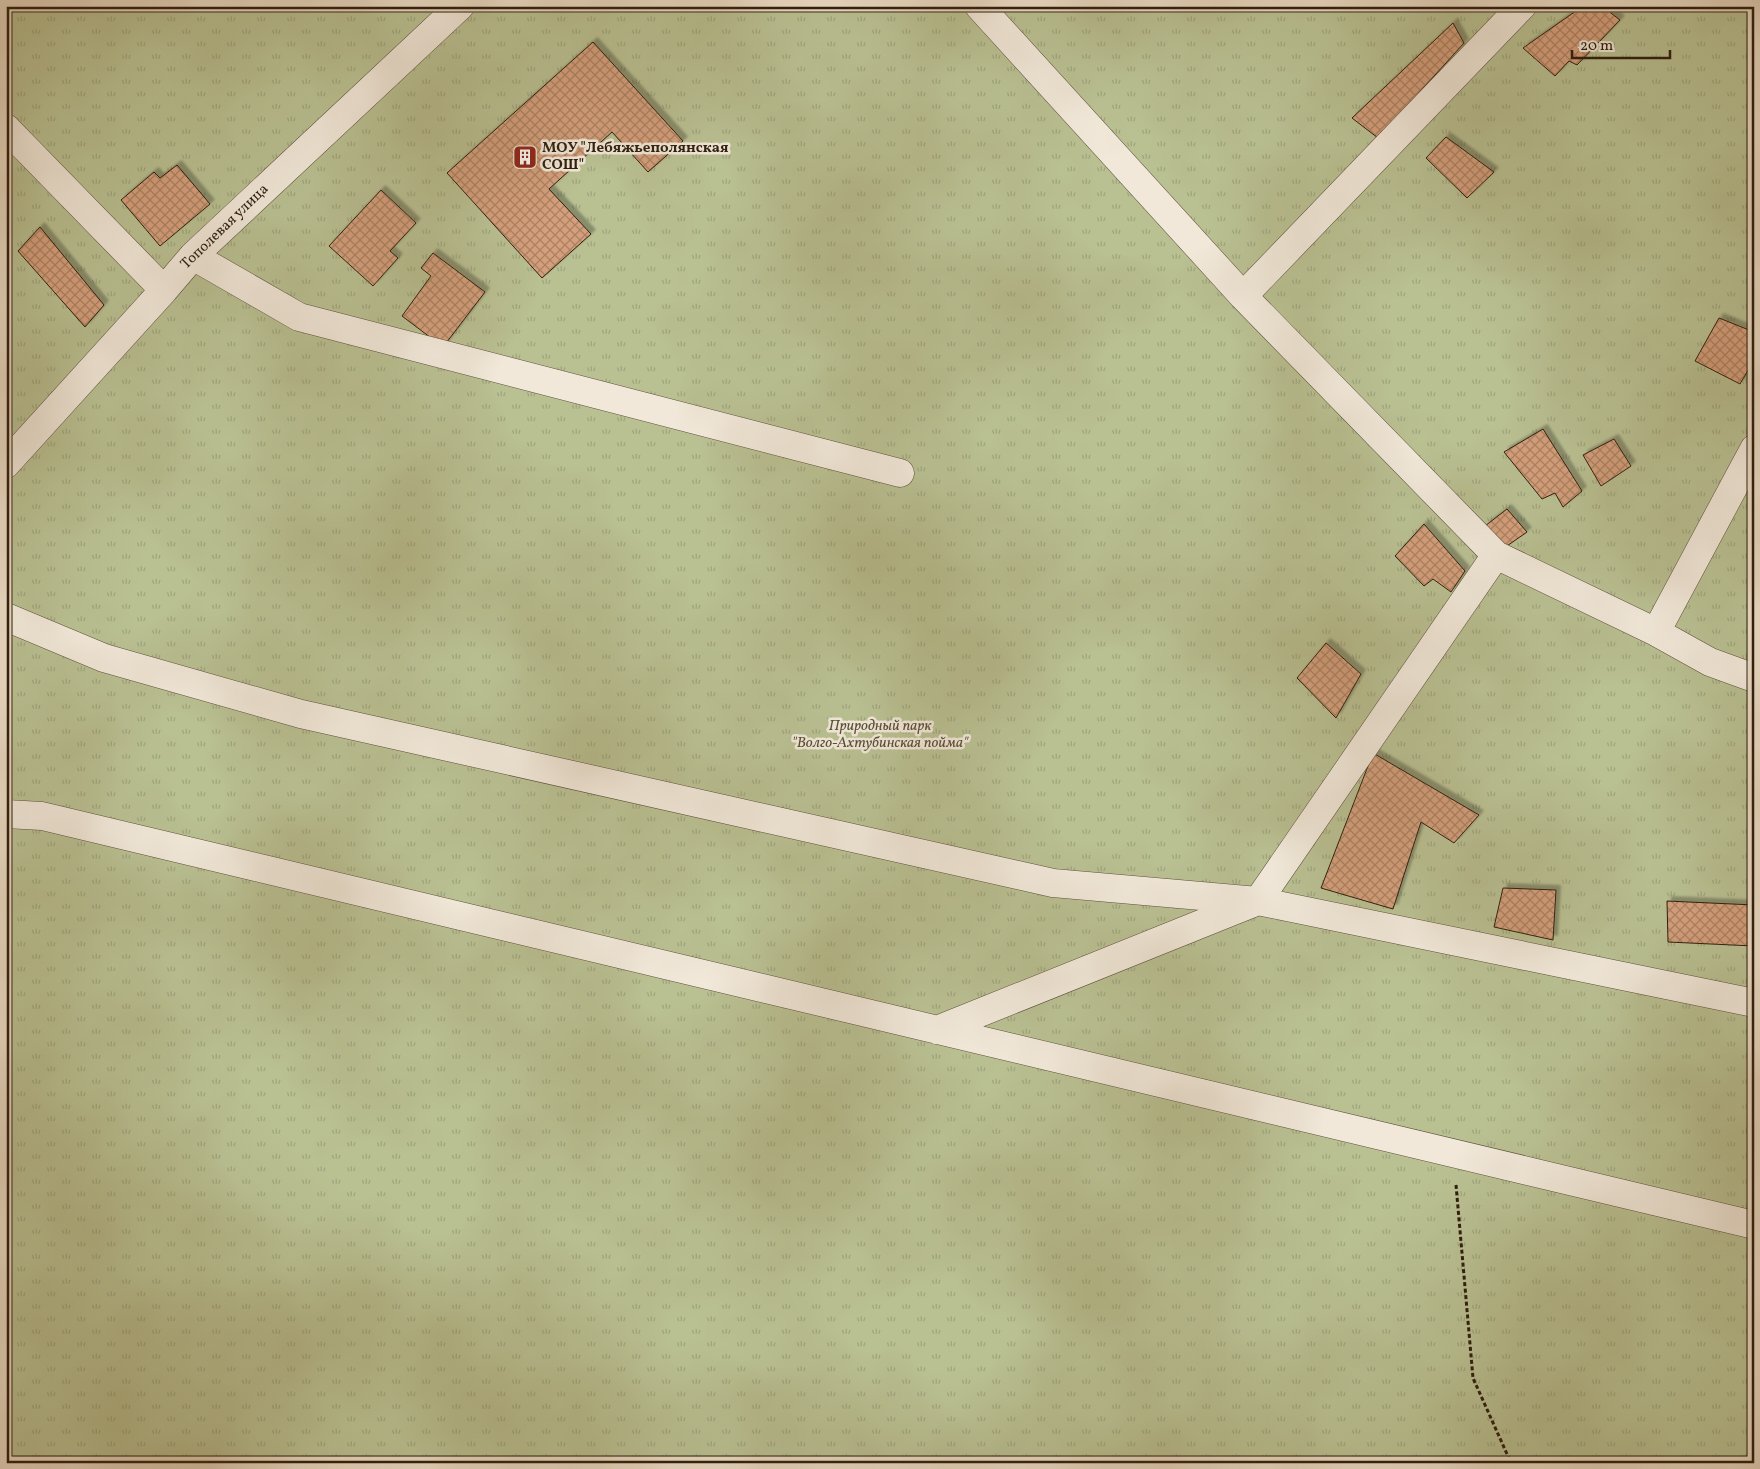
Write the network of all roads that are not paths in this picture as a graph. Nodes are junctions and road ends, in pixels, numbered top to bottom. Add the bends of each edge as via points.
1 (459, 6) edge
2 (979, 6) edge
3 (1522, 6) edge
4 (6, 128) edge
5 (193, 256) junction
6 (164, 290) junction
7 (1243, 296) junction
8 (1754, 449) edge
9 (6, 464) edge
10 (900, 473) dead end
11 (1496, 555) junction
12 (6, 617) edge
13 (1656, 632) junction
14 (1754, 678) edge
15 (6, 814) edge
16 (1258, 901) junction
17 (1754, 1003) edge
18 (937, 1030) junction
19 (1754, 1225) edge

1 - 5 street, Тополевая улица
2 - 7 street
3 - 7 street
4 - 6 street
5 - 6 street, Тополевая улица
5 - 10 street via 299,317
6 - 9 street, Тополевая улица
7 - 11 street
8 - 13 street
11 - 13 street
11 - 16 street
12 - 16 street via 104,658 320,719 1053,883
13 - 14 street via 1710,662
15 - 18 street via 42,816
16 - 17 street
16 - 18 street
18 - 19 street

